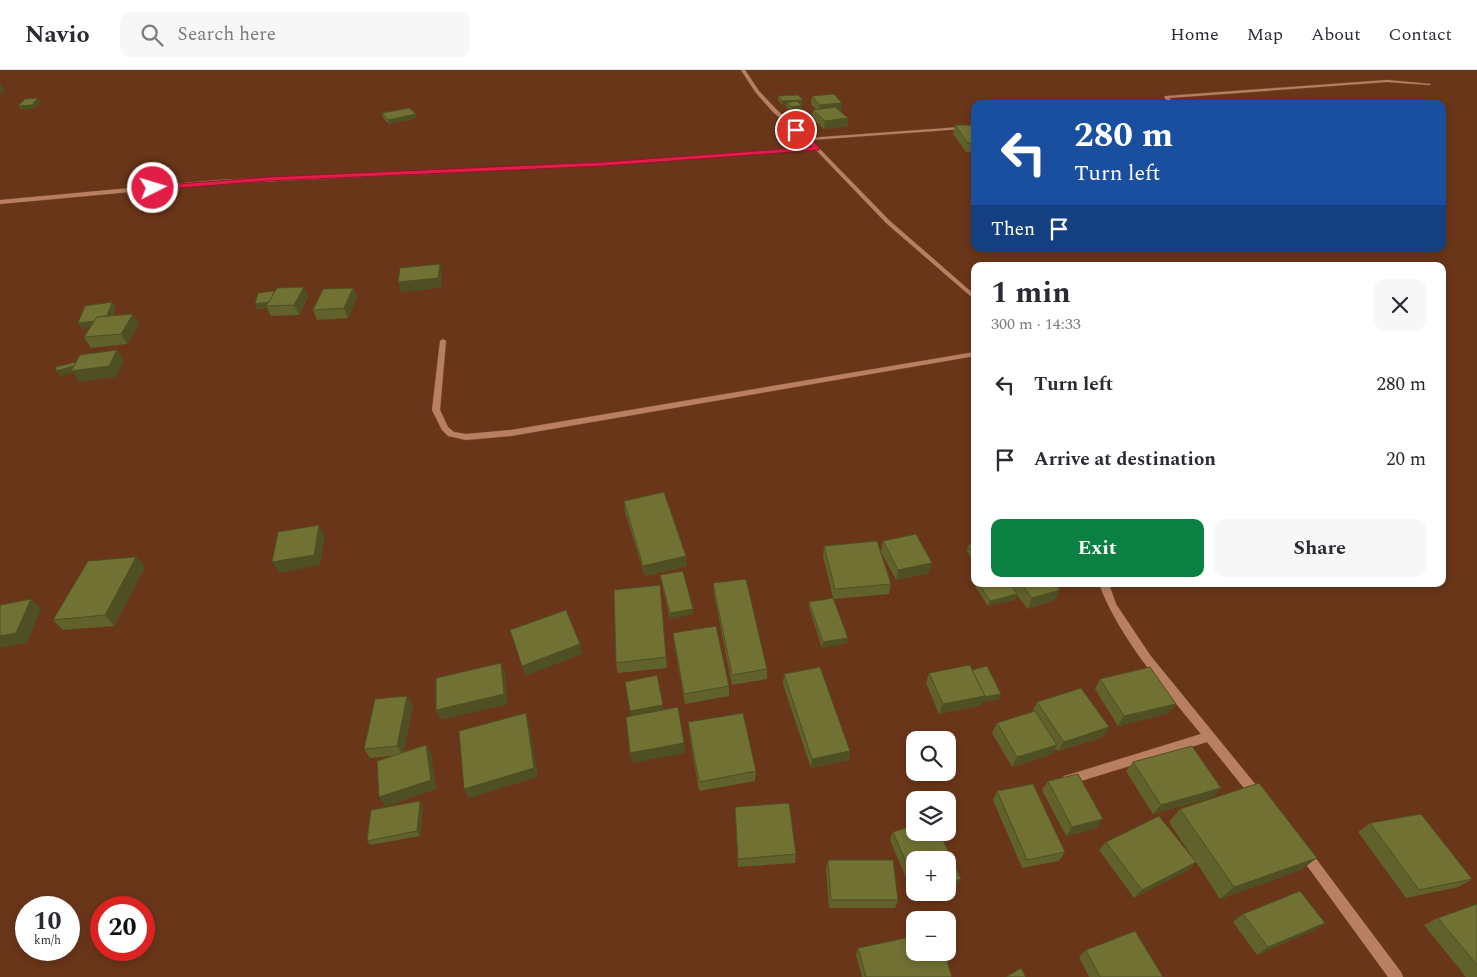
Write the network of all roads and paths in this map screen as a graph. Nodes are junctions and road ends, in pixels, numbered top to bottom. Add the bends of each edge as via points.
1 (743, 70) edge
2 (1429, 84) dead end
3 (1169, 100) edge
4 (971, 128) edge
5 (807, 140) junction
6 (817, 148) junction
7 (0, 202) edge
8 (971, 295) edge
9 (443, 341) dead end
10 (971, 355) edge
11 (1105, 587) edge
12 (1208, 737) junction
13 (1061, 782) edge
14 (1263, 803) edge
15 (1293, 840) edge
16 (1396, 977) edge

1 - 5 street via 775,112
2 - 3 street via 1387,81 1166,97
4 - 5 street
5 - 6 street
6 - 7 street via 586,165 217,182
6 - 8 street via 888,222
9 - 10 street via 436,410 450,434 466,437 511,433
11 - 12 street via 1112,605 1146,658
12 - 13 street
12 - 14 street
15 - 16 street

